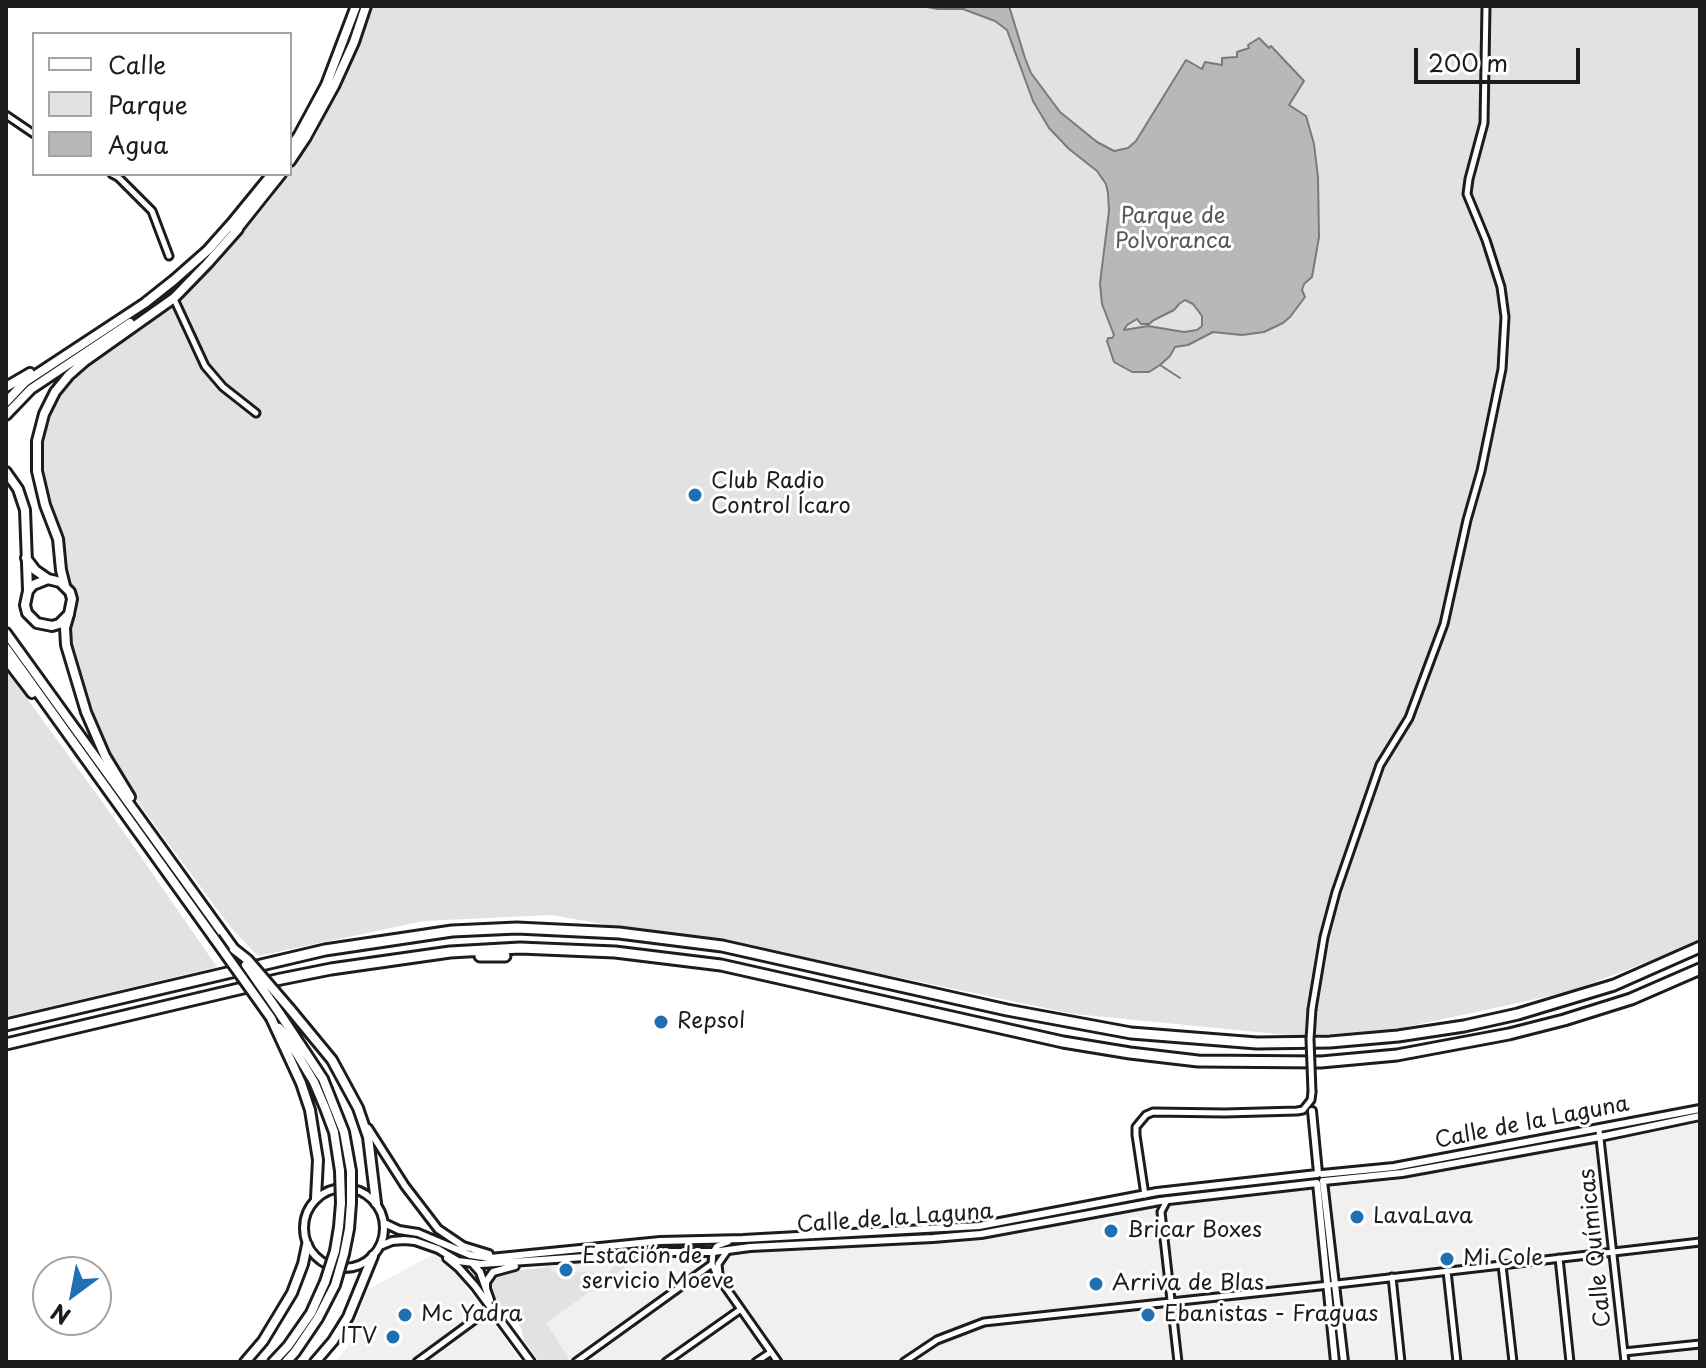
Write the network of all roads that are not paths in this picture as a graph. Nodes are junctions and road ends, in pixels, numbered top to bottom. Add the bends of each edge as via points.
1 (356, 6) edge
2 (366, 6) edge
3 (1486, 6) edge
4 (6, 115) edge
5 (32, 133) edge
6 (292, 144) edge
7 (292, 158) edge
8 (116, 176) edge
9 (270, 176) edge
10 (279, 176) edge
11 (238, 229) junction
12 (169, 256) dead end
13 (174, 298) junction
14 (93, 337) junction
15 (6, 387) edge
16 (6, 402) edge
17 (256, 413) dead end
18 (6, 415) edge
19 (6, 472) edge
20 (26, 558) junction
21 (48, 579) junction
22 (65, 586) junction
23 (28, 591) junction
24 (69, 614) junction
25 (6, 633) edge
26 (6, 648) edge
27 (6, 659) edge
28 (137, 831) junction
29 (176, 868) junction
30 (218, 935) junction
31 (1700, 947) edge
32 (234, 949) junction
33 (457, 952) junction
34 (505, 956) dead end
35 (1700, 969) edge
36 (1041, 1010) dead end
37 (906, 1012) dead end
38 (948, 1015) junction
39 (275, 1016) junction
40 (6, 1025) edge
41 (1085, 1025) junction
42 (6, 1044) edge
43 (358, 1108) junction
44 (1700, 1109) edge
45 (1312, 1111) dead end
46 (1700, 1116) edge
47 (1599, 1133) junction
48 (1320, 1177) junction
49 (1339, 1179) junction
50 (1298, 1184) junction
51 (1318, 1194) junction
52 (1145, 1195) junction
53 (316, 1198) junction
54 (1325, 1199) junction
55 (1167, 1200) junction
56 (1151, 1202) junction
57 (346, 1203) junction
58 (376, 1203) junction
59 (1161, 1212) junction
60 (384, 1223) junction
61 (741, 1238) junction
62 (434, 1239) junction
63 (1700, 1242) edge
64 (424, 1244) junction
65 (307, 1245) junction
66 (380, 1246) junction
67 (727, 1251) junction
68 (1613, 1251) junction
69 (713, 1252) junction
70 (512, 1254) junction
71 (373, 1256) junction
72 (1559, 1258) junction
73 (534, 1262) junction
74 (473, 1264) junction
75 (712, 1264) junction
76 (1502, 1265) junction
77 (1447, 1271) junction
78 (1392, 1277) junction
79 (720, 1279) junction
80 (330, 1283) junction
81 (1336, 1283) junction
82 (1327, 1285) junction
83 (486, 1292) junction
84 (1171, 1301) junction
85 (492, 1307) junction
86 (741, 1309) junction
87 (1700, 1344) edge
88 (771, 1352) junction
89 (1624, 1352) junction
90 (245, 1362) edge
91 (273, 1362) edge
92 (286, 1362) edge
93 (315, 1362) edge
94 (417, 1362) edge
95 (531, 1362) edge
96 (576, 1362) edge
97 (666, 1362) edge
98 (756, 1362) edge
99 (778, 1362) edge
100 (904, 1362) edge
101 (1178, 1362) edge
102 (1335, 1362) edge
103 (1344, 1362) edge
104 (1401, 1362) edge
105 (1457, 1362) edge
106 (1513, 1362) edge
107 (1570, 1362) edge
108 (1625, 1362) edge

1 - 6 main road via 326,85
2 - 7 main road via 334,86
3 - 52 street, bridge via 1484,123 1467,194 1501,287 1502,369 1444,624 1409,718 1380,765 1324,937 1312,1009 1311,1100 1297,1111 1146,1115 1136,1127
4 - 5 street
8 - 12 street via 152,211
9 - 14 main road via 196,260
10 - 11 main road
11 - 13 main road
11 - 18 main road via 171,294 31,389
13 - 17 street via 205,366
13 - 22 main road via 69,375 44,414 37,471 58,539
14 - 15 main road
14 - 16 main road via 25,382
19 - 20 main road via 25,510
20 - 21 main road
20 - 23 main road
21 - 22 main road
21 - 23 main road
22 - 24 main road via 72,599
23 - 24 main road via 27,613 37,623 52,626
24 - 29 main road via 66,645 95,737
25 - 29 main road
26 - 28 main road
27 - 28 main road
28 - 30 main road
29 - 30 main road
30 - 32 main road
30 - 39 main road, bridge
31 - 41 highway via 1592,993 1518,1014 1398,1036 1257,1043
32 - 39 main road, bridge
32 - 43 main road, bridge via 312,1033
33 - 34 highway
33 - 38 highway via 615,952 721,965
33 - 42 highway via 281,979
35 - 38 highway via 1631,999 1523,1031 1397,1055 1321,1062 1198,1061 1130,1053
36 - 41 highway
37 - 38 highway
39 - 53 main road via 310,1110 318,1160
39 - 57 main road, bridge via 320,1095 334,1132
39 - 57 main road, bridge via 323,1079 344,1132 351,1171
40 - 41 highway via 325,950 452,931 517,928 722,946
43 - 58 main road via 368,1137
43 - 70 street via 438,1229 473,1250
44 - 47 street, Calle de la Laguna
45 - 48 street
46 - 47 street, Calle de la Laguna
47 - 48 street, Calle de la Laguna
47 - 49 street, Calle de la Laguna via 1402,1173
47 - 68 street, Calle Químicas
48 - 49 street, Calle de la Laguna
48 - 50 street, Calle de la Laguna
48 - 51 street
48 - 52 street, Calle de la Laguna
48 - 54 street
49 - 54 street
50 - 51 street
50 - 55 street, Calle de la Laguna
51 - 82 street
52 - 61 street, Calle de la Laguna via 979,1226
53 - 58 street via 340,1187 353,1188
53 - 65 street via 303,1222
54 - 81 street
55 - 56 street, Calle de la Laguna
55 - 59 street
56 - 59 street
56 - 67 street, Calle de la Laguna via 981,1234
57 - 80 main road, bridge via 349,1229
58 - 60 street
59 - 84 street
60 - 62 street
60 - 66 street
61 - 69 street via 721,1243
61 - 70 street, Calle de la Laguna
62 - 70 street via 478,1257
62 - 74 street
63 - 68 street
64 - 66 street via 404,1240
64 - 74 street
64 - 85 street via 459,1268
65 - 71 street via 329,1266 360,1265
65 - 90 main road via 292,1293
66 - 71 street
67 - 69 street, Calle de la Laguna
67 - 79 street via 718,1264
68 - 72 street
68 - 89 street, Calle Químicas
69 - 73 street, Calle de la Laguna
69 - 75 street
71 - 93 main road via 348,1317
72 - 76 street
72 - 107 street
73 - 74 street, Calle de la Laguna
73 - 83 street via 493,1272
74 - 83 street
75 - 79 street
75 - 96 street
76 - 77 street
76 - 106 street
77 - 78 street
77 - 105 street
78 - 81 street
78 - 104 street
79 - 86 street
80 - 91 main road
80 - 92 main road via 318,1318
81 - 82 street
81 - 103 street
82 - 84 street
82 - 102 street
83 - 85 street
84 - 100 street via 984,1322 937,1340
84 - 101 street
85 - 94 street
85 - 95 street
86 - 88 street
86 - 97 street
87 - 89 street
88 - 98 street
88 - 99 street
89 - 108 street, Calle Químicas

